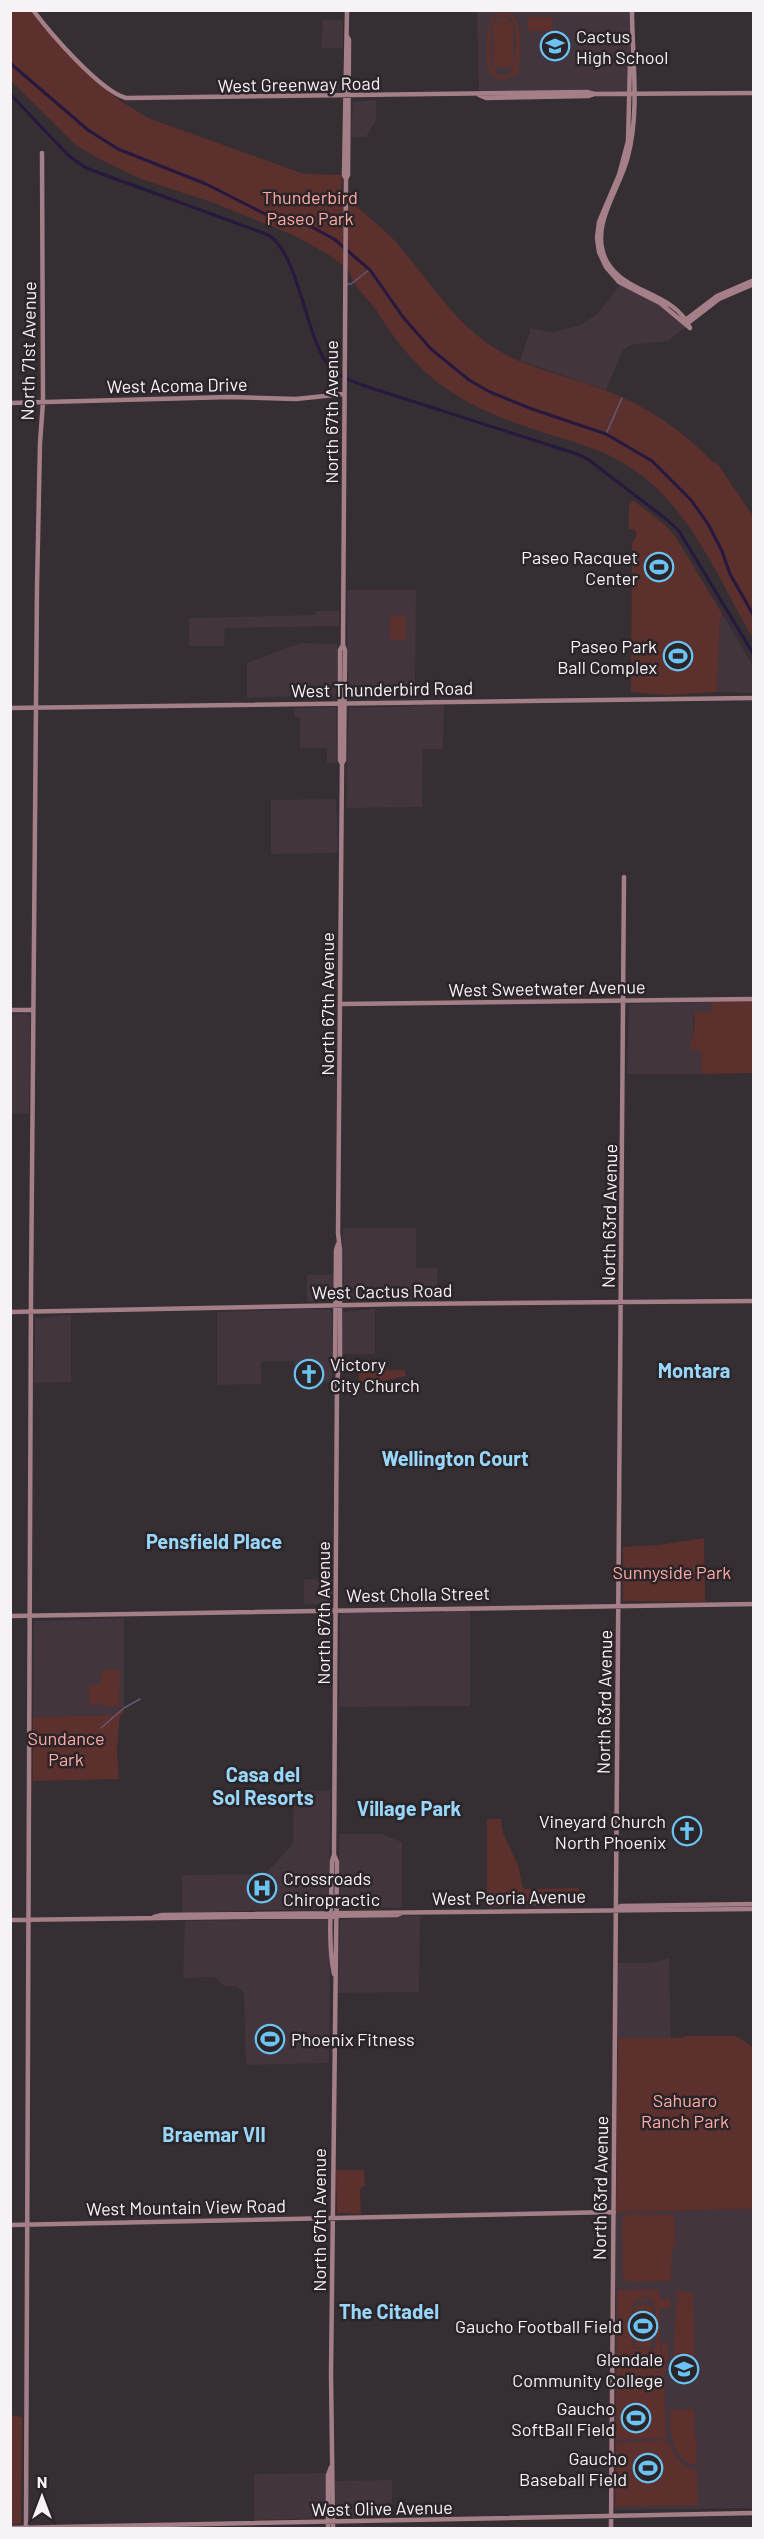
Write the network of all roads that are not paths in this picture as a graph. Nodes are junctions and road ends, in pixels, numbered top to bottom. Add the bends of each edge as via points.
1 (35, 10) edge
2 (347, 10) edge
3 (632, 10) edge
4 (753, 93) edge
5 (631, 94) junction
6 (346, 96) junction
7 (42, 153) dead end
8 (753, 282) edge
9 (344, 393) junction
10 (10, 402) edge
11 (43, 402) junction
12 (753, 698) edge
13 (342, 702) junction
14 (36, 707) junction
15 (10, 708) edge
16 (624, 877) dead end
17 (753, 999) edge
18 (625, 1001) junction
19 (340, 1004) junction
20 (10, 1010) edge
21 (33, 1010) junction
22 (753, 1301) edge
23 (621, 1302) junction
24 (338, 1305) junction
25 (10, 1312) edge
26 (31, 1312) junction
27 (753, 1604) edge
28 (619, 1606) junction
29 (336, 1609) junction
30 (29, 1615) junction
31 (10, 1616) edge
32 (728, 1904) junction
33 (753, 1904) edge
34 (616, 1909) junction
35 (753, 1909) edge
36 (696, 1910) junction
37 (207, 1914) junction
38 (334, 1914) junction
39 (154, 1917) junction
40 (181, 1919) junction
41 (10, 1920) edge
42 (28, 1920) junction
43 (614, 2212) junction
44 (332, 2217) junction
45 (27, 2224) junction
46 (10, 2225) edge
47 (753, 2513) edge
48 (611, 2516) junction
49 (330, 2526) edge
50 (10, 2528) edge
51 (26, 2528) edge
52 (610, 2529) edge

1 - 6 street, West Greenway Road via 92,75 120,96
2 - 6 street, North 67th Avenue
3 - 5 street
4 - 5 street, West Greenway Road
5 - 6 street, West Greenway Road
5 - 8 street via 626,149 600,218 597,238 606,267 619,282 665,306 685,322 710,300
6 - 9 street, North 67th Avenue
7 - 11 street, North 71st Avenue
9 - 11 street, West Acoma Drive via 296,399
9 - 13 street, North 67th Avenue
10 - 11 street, West Acoma Drive
11 - 14 street, North 71st Avenue
12 - 13 street, West Thunderbird Road
13 - 14 street, West Thunderbird Road
13 - 19 street, North 67th Avenue
14 - 15 street, West Thunderbird Road
14 - 21 street, North 71st Avenue
16 - 18 street, North 63rd Avenue
17 - 18 street, West Sweetwater Avenue
18 - 19 street, West Sweetwater Avenue
18 - 23 street, North 63rd Avenue
19 - 24 street, North 67th Avenue
20 - 21 street
21 - 26 street, North 71st Avenue
22 - 23 street, West Cactus Road
23 - 24 street, West Cactus Road
23 - 28 street, North 63rd Avenue
24 - 26 street, West Cactus Road
24 - 29 street, North 67th Avenue
25 - 26 street, West Cactus Road
26 - 30 street, North 71st Avenue
27 - 28 street, West Cholla Street
28 - 29 street, West Cholla Street
28 - 34 street, North 63rd Avenue
29 - 30 street, West Cholla Street
29 - 38 street, North 67th Avenue
30 - 31 street, West Cholla Street
30 - 42 street, North 71st Avenue
32 - 33 street, West Peoria Avenue
32 - 34 street, West Peoria Avenue
32 - 36 street
34 - 36 street, West Peoria Avenue
34 - 38 street, West Peoria Avenue
34 - 43 street, North 63rd Avenue
35 - 36 street, West Peoria Avenue
37 - 38 street, West Peoria Avenue
37 - 39 street, West Peoria Avenue
37 - 40 street
38 - 40 street, West Peoria Avenue
38 - 44 street, North 67th Avenue
39 - 40 street, West Peoria Avenue
39 - 42 street, West Peoria Avenue
41 - 42 street, West Peoria Avenue
42 - 45 street, North 71st Avenue
43 - 44 street, West Mountain View Road
43 - 48 street, North 63rd Avenue
44 - 45 street, West Mountain View Road
44 - 49 street, North 67th Avenue
45 - 46 street, West Mountain View Road
45 - 51 street, North 71st Avenue
47 - 48 street, West Olive Avenue
48 - 49 street, West Olive Avenue
48 - 52 street, North 63rd Avenue
49 - 51 street, West Olive Avenue
50 - 51 street, West Olive Avenue

